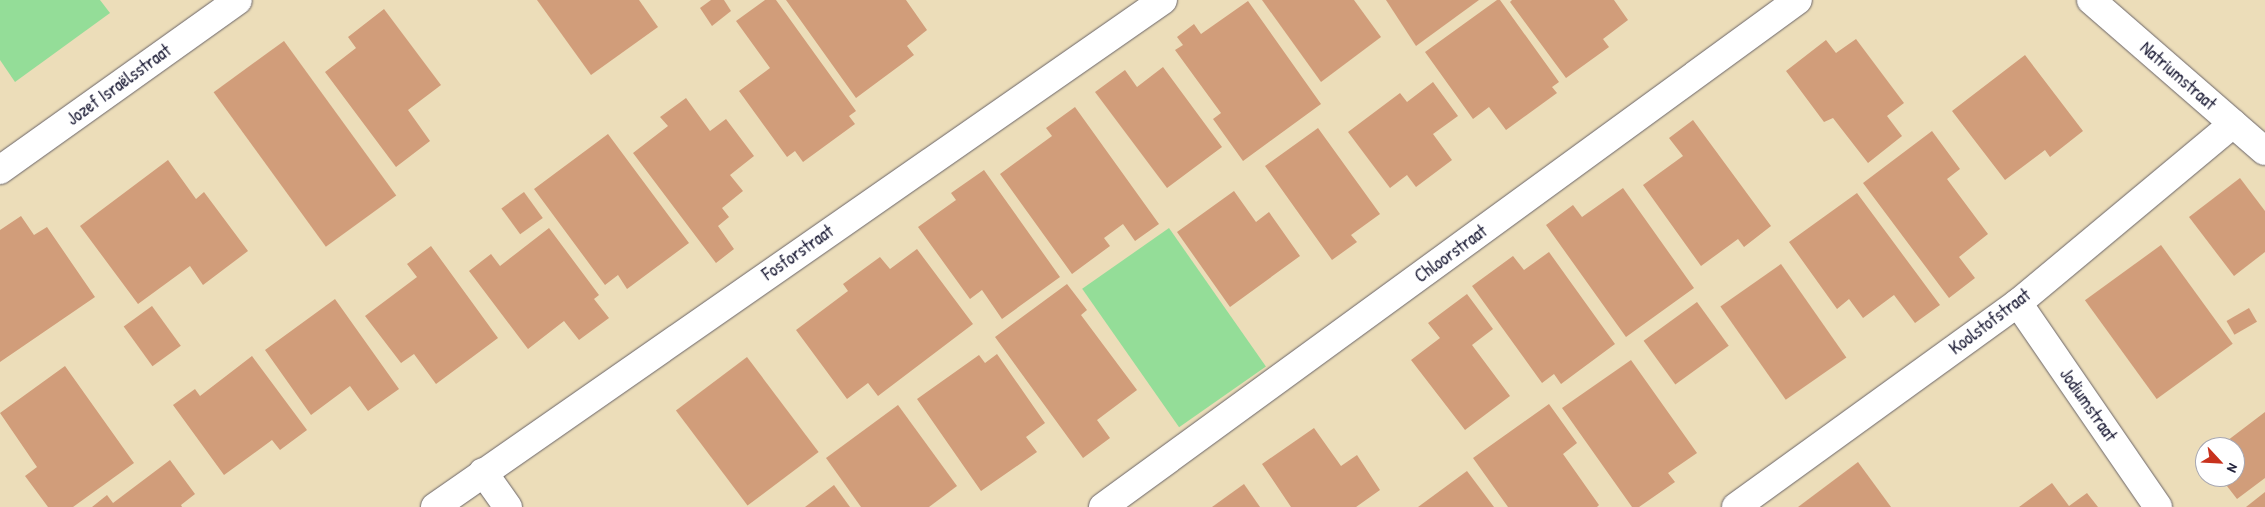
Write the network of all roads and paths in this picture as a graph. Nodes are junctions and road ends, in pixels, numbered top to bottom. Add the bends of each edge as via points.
1 (238, 0) edge
2 (1163, 0) edge
3 (1798, 0) edge
4 (2090, 0) edge
5 (2233, 124) junction
6 (2265, 151) edge
7 (0, 170) edge
8 (2018, 303) junction
9 (483, 472) junction
10 (434, 507) edge
11 (508, 507) edge
12 (1103, 507) edge
13 (1736, 507) edge
14 (2158, 507) edge

1 - 7 street, Jozef Israëlsstraat
2 - 9 street, Fosforstraat
3 - 12 street, Chloorstraat
4 - 5 street, Natriumstraat
5 - 6 street, Natriumstraat
5 - 8 street, Koolstofstraat
8 - 13 street, Koolstofstraat
8 - 14 street, Jodiumstraat
9 - 10 street, Fosforstraat
9 - 11 street

